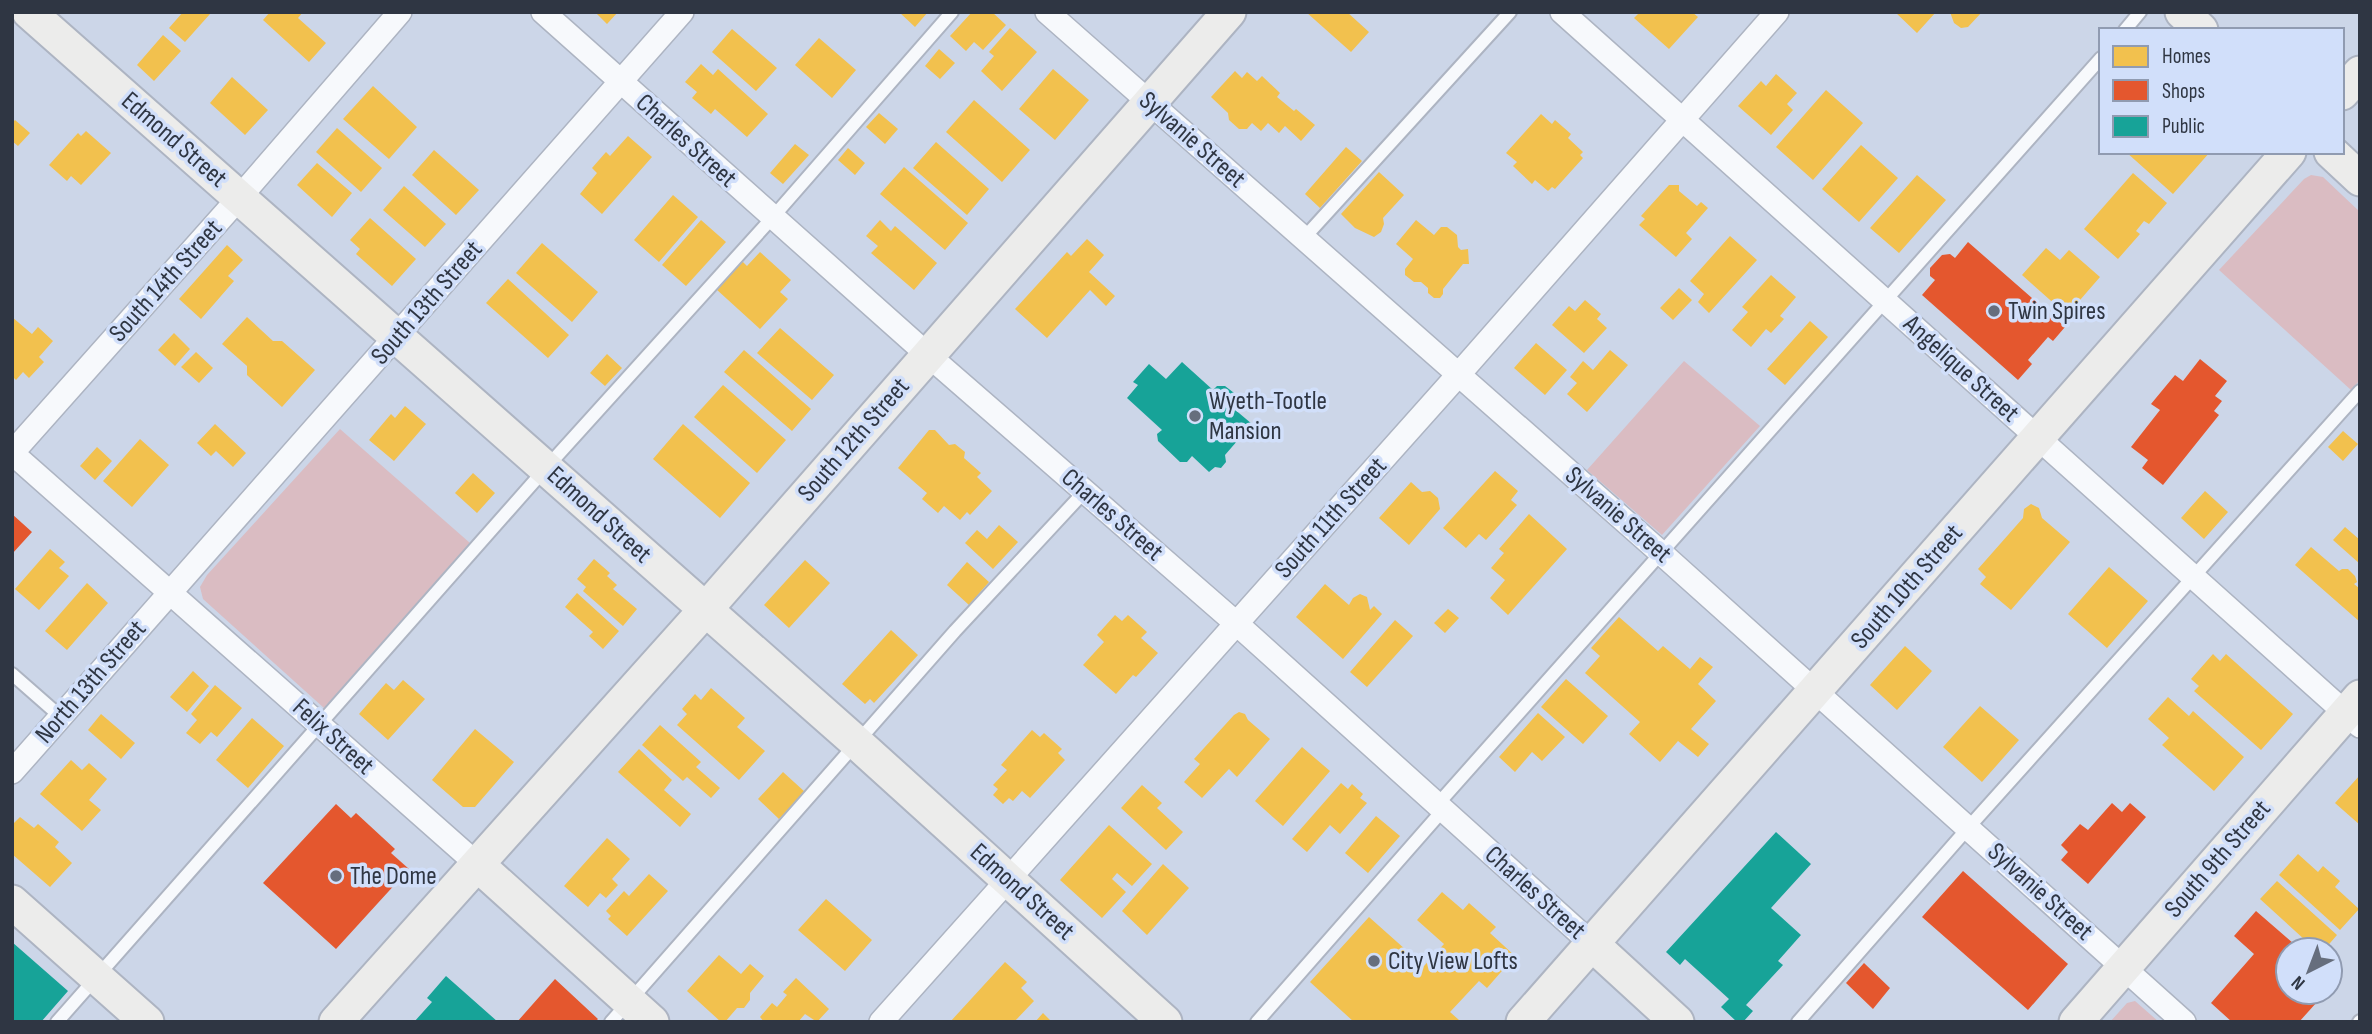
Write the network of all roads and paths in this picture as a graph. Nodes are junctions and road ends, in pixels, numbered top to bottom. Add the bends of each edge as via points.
1 (29, 12) edge
2 (401, 12) edge
3 (543, 12) edge
4 (682, 12) edge
5 (952, 12) edge
6 (1047, 12) edge
7 (1229, 12) edge
8 (1510, 12) edge
9 (1562, 12) edge
10 (1777, 12) edge
11 (2140, 12) edge
12 (2182, 12) edge
13 (2127, 28) edge
14 (2199, 28) edge
15 (2099, 60) edge
16 (2360, 73) edge
17 (620, 82) junction
18 (2344, 91) edge
19 (1150, 103) junction
20 (1682, 120) junction
21 (2288, 154) edge
22 (2333, 154) edge
23 (2360, 179) edge
24 (239, 198) junction
25 (773, 217) junction
26 (1304, 238) junction
27 (1885, 301) junction
28 (398, 336) junction
29 (928, 355) junction
30 (1459, 374) junction
31 (2360, 391) edge
32 (2038, 438) junction
33 (12, 453) edge
34 (547, 468) junction
35 (1085, 491) junction
36 (1660, 552) junction
37 (2193, 577) junction
38 (170, 592) junction
39 (706, 610) junction
40 (1237, 624) junction
41 (12, 674) edge
42 (1816, 691) junction
43 (2355, 712) edge
44 (61, 717) junction
45 (319, 726) junction
46 (857, 743) junction
47 (12, 772) edge
48 (1440, 807) junction
49 (1968, 828) junction
50 (478, 865) junction
51 (1008, 879) junction
52 (12, 902) edge
53 (1592, 944) junction
54 (2123, 967) junction
55 (96, 977) junction
56 (631, 1015) edge
57 (57, 1022) edge
58 (147, 1022) edge
59 (336, 1022) edge
60 (881, 1022) edge
61 (1165, 1022) edge
62 (1257, 1022) edge
63 (1523, 1022) edge
64 (1677, 1022) edge
65 (1798, 1022) edge
66 (2076, 1022) edge
67 (2184, 1022) edge

1 - 24 street, Edmond Street
2 - 24 street, South 14th Street
3 - 17 street, Charles Street
4 - 17 street, South 13th Street
5 - 25 lane
6 - 19 street, Sylvanie Street
7 - 19 street, South 12th Street
8 - 26 lane
9 - 20 street, Angelique Street
10 - 20 street, South 11th Street
11 - 13 lane
12 - 14 street
15 - 27 lane
16 - 18 street
17 - 25 street, Charles Street
17 - 28 street, South 13th Street
19 - 26 street, Sylvanie Street
19 - 29 street, South 12th Street
20 - 27 street, Angelique Street
20 - 30 street, South 11th Street
21 - 32 street, South 10th Street
22 - 23 street
24 - 28 street, Edmond Street
24 - 33 street, South 14th Street
25 - 29 street, Charles Street
25 - 34 lane
26 - 30 street, Sylvanie Street
27 - 32 street, Angelique Street
27 - 36 lane
28 - 34 street, Edmond Street
28 - 38 street, South 13th Street
29 - 35 street, Charles Street
29 - 39 street, South 12th Street
30 - 36 street, Sylvanie Street
30 - 40 street, South 11th Street
31 - 37 lane
32 - 37 street, Angelique Street
32 - 42 street, South 10th Street
33 - 38 street, Felix Street
34 - 39 street, Edmond Street
34 - 45 lane
35 - 40 street, Charles Street
35 - 46 lane
36 - 42 street, Sylvanie Street
36 - 48 lane
37 - 43 street, Angelique Street
37 - 49 lane
38 - 44 street, North 13th Street
38 - 45 street, Felix Street
39 - 46 street, Edmond Street
39 - 50 street, South 12th Street
40 - 48 street, Charles Street
40 - 51 street, South 11th Street
41 - 44 lane
42 - 49 street, Sylvanie Street
42 - 53 street, South 10th Street
43 - 54 street, South 9th Street
44 - 47 street, North 13th Street
45 - 50 street, Felix Street
45 - 55 lane
46 - 51 street, Edmond Street
46 - 56 lane
48 - 53 street, Charles Street
48 - 62 lane
49 - 54 street, Sylvanie Street
49 - 65 lane
50 - 56 street, Felix Street
50 - 59 street, South 12th Street
51 - 60 street, South 11th Street
51 - 61 street, Edmond Street
52 - 55 street
53 - 63 street, South 10th Street
53 - 64 street, Charles Street
54 - 66 street, South 9th Street
54 - 67 street, Sylvanie Street
55 - 57 lane
55 - 58 street

